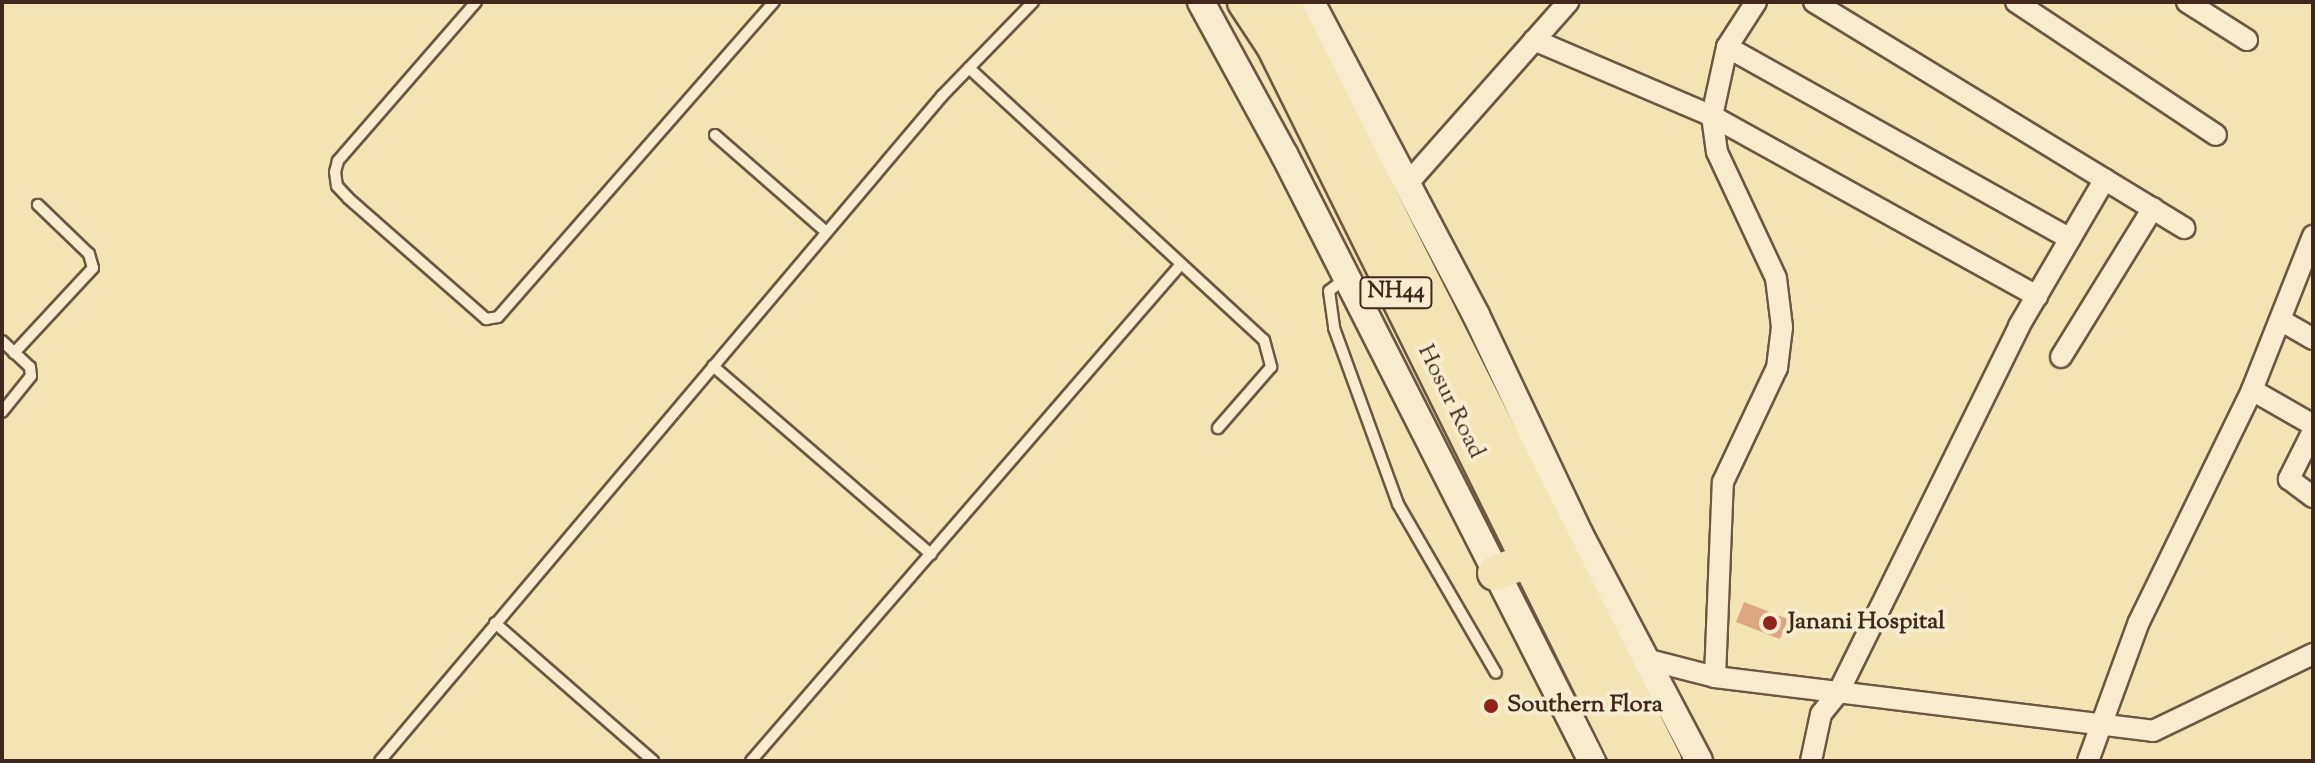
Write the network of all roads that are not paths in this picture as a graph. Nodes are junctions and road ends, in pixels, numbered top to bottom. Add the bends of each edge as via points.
1 (476, 2) edge
2 (774, 2) edge
3 (1033, 2) edge
4 (1201, 2) edge
5 (1245, 2) edge
6 (1282, 2) edge
7 (1311, 2) edge
8 (1568, 2) edge
9 (1756, 2) edge
10 (1814, 2) edge
11 (2016, 2) edge
12 (2187, 2) edge
13 (1534, 40) junction
14 (2247, 40) dead end
15 (1727, 47) junction
16 (969, 68) junction
17 (1712, 116) junction
18 (715, 135) dead end
19 (2216, 135) dead end
20 (2105, 179) junction
21 (1408, 183) junction
22 (38, 205) dead end
23 (2153, 208) junction
24 (2184, 228) dead end
25 (826, 232) junction
26 (2070, 239) junction
27 (2312, 243) edge
28 (1181, 264) junction
29 (1347, 277) junction
30 (2037, 296) junction
31 (2282, 321) junction
32 (2313, 339) edge
33 (2, 341) edge
34 (14, 353) junction
35 (2061, 357) dead end
36 (713, 366) junction
37 (2252, 390) junction
38 (2, 412) edge
39 (1218, 428) dead end
40 (2313, 428) edge
41 (2313, 497) edge
42 (1565, 534) junction
43 (931, 554) junction
44 (1529, 560) junction
45 (1495, 573) junction
46 (495, 623) junction
47 (2313, 654) edge
48 (1649, 660) junction
49 (1496, 673) dead end
50 (1715, 677) junction
51 (1838, 693) junction
52 (2102, 726) junction
53 (380, 761) edge
54 (653, 761) edge
55 (751, 761) edge
56 (1592, 761) edge
57 (1628, 761) edge
58 (1664, 761) edge
59 (1699, 761) edge
60 (1811, 761) edge
61 (2088, 761) edge

1 - 2 lane via 338,161 335,172 337,186 348,198 486,319 498,317
3 - 16 lane
4 - 29 street
5 - 44 highway, Hosur Road / NH44 via 1274,46
6 - 42 highway, Hosur Road / NH44
7 - 21 street
8 - 13 street
9 - 15 street
10 - 20 street
11 - 19 street
12 - 14 street
13 - 17 street
13 - 21 street
15 - 17 street
15 - 26 street
16 - 25 lane
16 - 28 lane
17 - 30 street
17 - 50 street via 1717,152 1776,278 1782,327 1777,368 1723,482
18 - 25 lane
20 - 23 street
20 - 26 street
21 - 42 street
22 - 34 lane via 89,254 93,268
23 - 24 street
23 - 35 street
25 - 36 lane
26 - 30 street
27 - 31 street
28 - 39 lane via 1264,340 1272,356 1271,367
28 - 43 lane
29 - 45 street
29 - 49 lane via 1329,291 1334,328 1365,418 1398,504
30 - 51 street
31 - 32 street
31 - 37 street
33 - 34 lane
34 - 38 lane via 30,367 31,376
36 - 43 lane
36 - 46 lane
37 - 40 street
37 - 52 street via 2139,622
40 - 41 street via 2289,479
42 - 48 street
42 - 58 highway, Hosur Road / NH44
43 - 55 lane
44 - 45 highway
44 - 57 highway, Hosur Road / NH44
45 - 56 street
46 - 53 lane
46 - 54 lane
47 - 52 street via 2166,728
48 - 50 street
48 - 59 street
50 - 51 street
51 - 52 street
51 - 60 street via 1821,714
52 - 61 street

